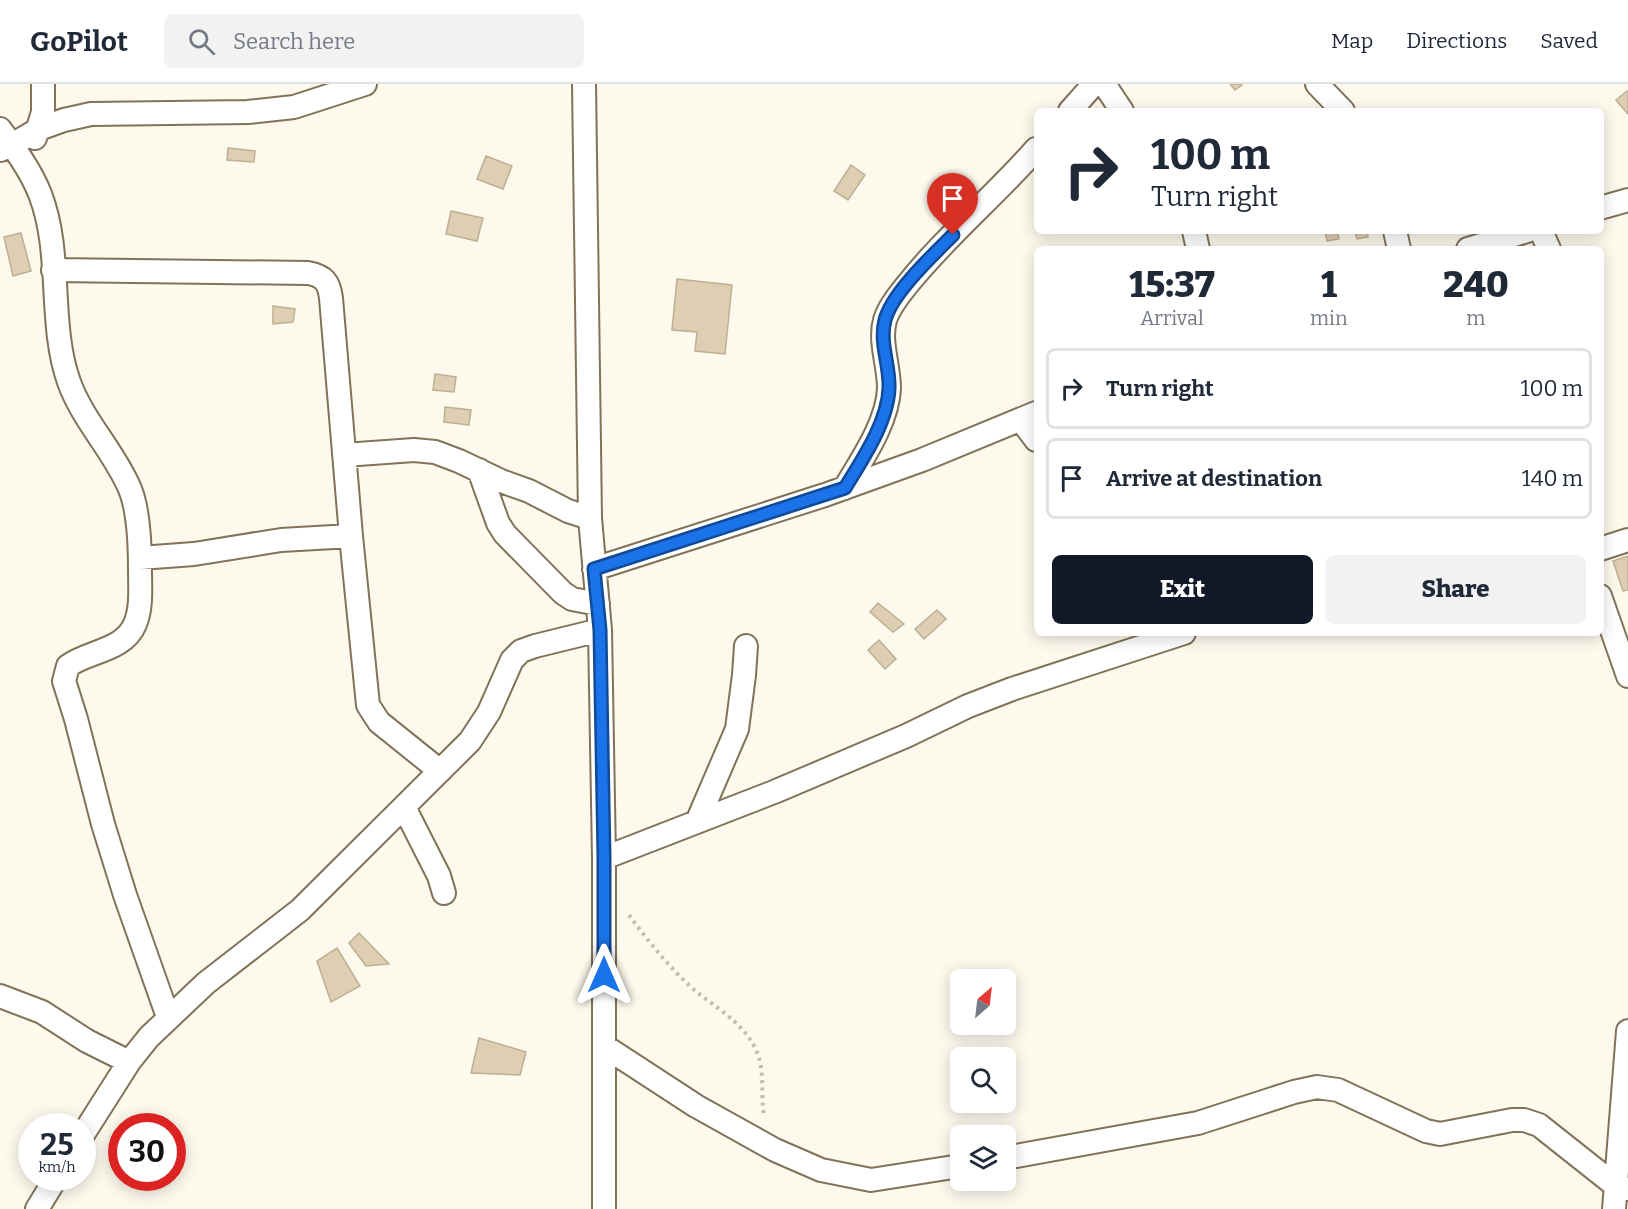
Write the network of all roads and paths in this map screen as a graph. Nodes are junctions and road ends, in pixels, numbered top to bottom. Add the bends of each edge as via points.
1 (43, 84) edge
2 (364, 84) edge
3 (584, 84) edge
4 (1094, 84) edge
5 (1104, 84) edge
6 (1317, 84) edge
7 (1073, 108) edge
8 (1120, 108) edge
9 (1340, 108) edge
10 (39, 129) junction
11 (9, 147) edge
12 (1034, 151) edge
13 (1628, 200) edge
14 (1604, 207) edge
15 (1517, 234) edge
16 (1478, 246) edge
17 (53, 270) junction
18 (1029, 417) edge
19 (1034, 433) edge
20 (344, 455) junction
21 (479, 470) junction
22 (845, 488) junction
23 (590, 518) junction
24 (351, 536) junction
25 (1628, 540) edge
26 (1604, 548) edge
27 (140, 558) junction
28 (594, 569) junction
29 (598, 604) junction
30 (1604, 607) edge
31 (600, 630) junction
32 (1175, 636) edge
33 (746, 646) dead end
34 (1628, 676) edge
35 (440, 771) junction
36 (404, 807) junction
37 (697, 822) junction
38 (604, 858) junction
39 (444, 893) dead end
40 (628, 914) dead end
41 (0, 996) edge
42 (168, 1017) junction
43 (1628, 1031) edge
44 (604, 1046) junction
45 (129, 1062) junction
46 (96, 1114) edge
47 (775, 1150) junction
48 (1016, 1156) edge
49 (950, 1168) edge
50 (1622, 1187) edge
51 (48, 1191) edge
52 (37, 1209) edge
53 (604, 1209) edge
54 (1614, 1209) edge

1 - 10 street
2 - 10 street via 294,107 248,112 92,114
3 - 23 street
4 - 7 street
5 - 8 street
6 - 9 street
10 - 11 street
11 - 17 street via 40,195
12 - 22 street via 922,266 895,301 884,329 889,390 884,414
13 - 14 street
15 - 16 street
17 - 20 street via 319,275 329,288
17 - 27 street via 60,345 69,383 131,492
18 - 19 street
18 - 22 street
20 - 21 street via 435,452
20 - 24 street
21 - 23 street
21 - 29 street via 505,534 563,593 572,599
22 - 28 street
23 - 28 street
24 - 27 street via 301,537 194,554
24 - 35 street via 368,705 379,722
25 - 26 street
27 - 42 street via 138,611 131,632 92,656 76,660 68,666 64,681 125,896
28 - 29 street
29 - 31 street
30 - 34 street
31 - 35 street via 521,651 512,660 489,712 470,741
31 - 38 street
32 - 37 street via 968,706 906,736
33 - 37 street via 737,729
35 - 36 street
36 - 39 street via 436,868
36 - 42 street via 300,910
37 - 38 street
38 - 44 street
40 - 47 path via 664,961 739,1026 755,1047 763,1068 766,1127
41 - 45 street via 42,1012
42 - 45 street
43 - 50 street
44 - 47 street via 696,1106
44 - 53 street
45 - 46 street
47 - 49 street via 821,1170 871,1180
48 - 50 street via 1198,1123 1317,1087 1338,1090 1440,1134 1524,1120 1539,1125
50 - 54 street
51 - 52 street

